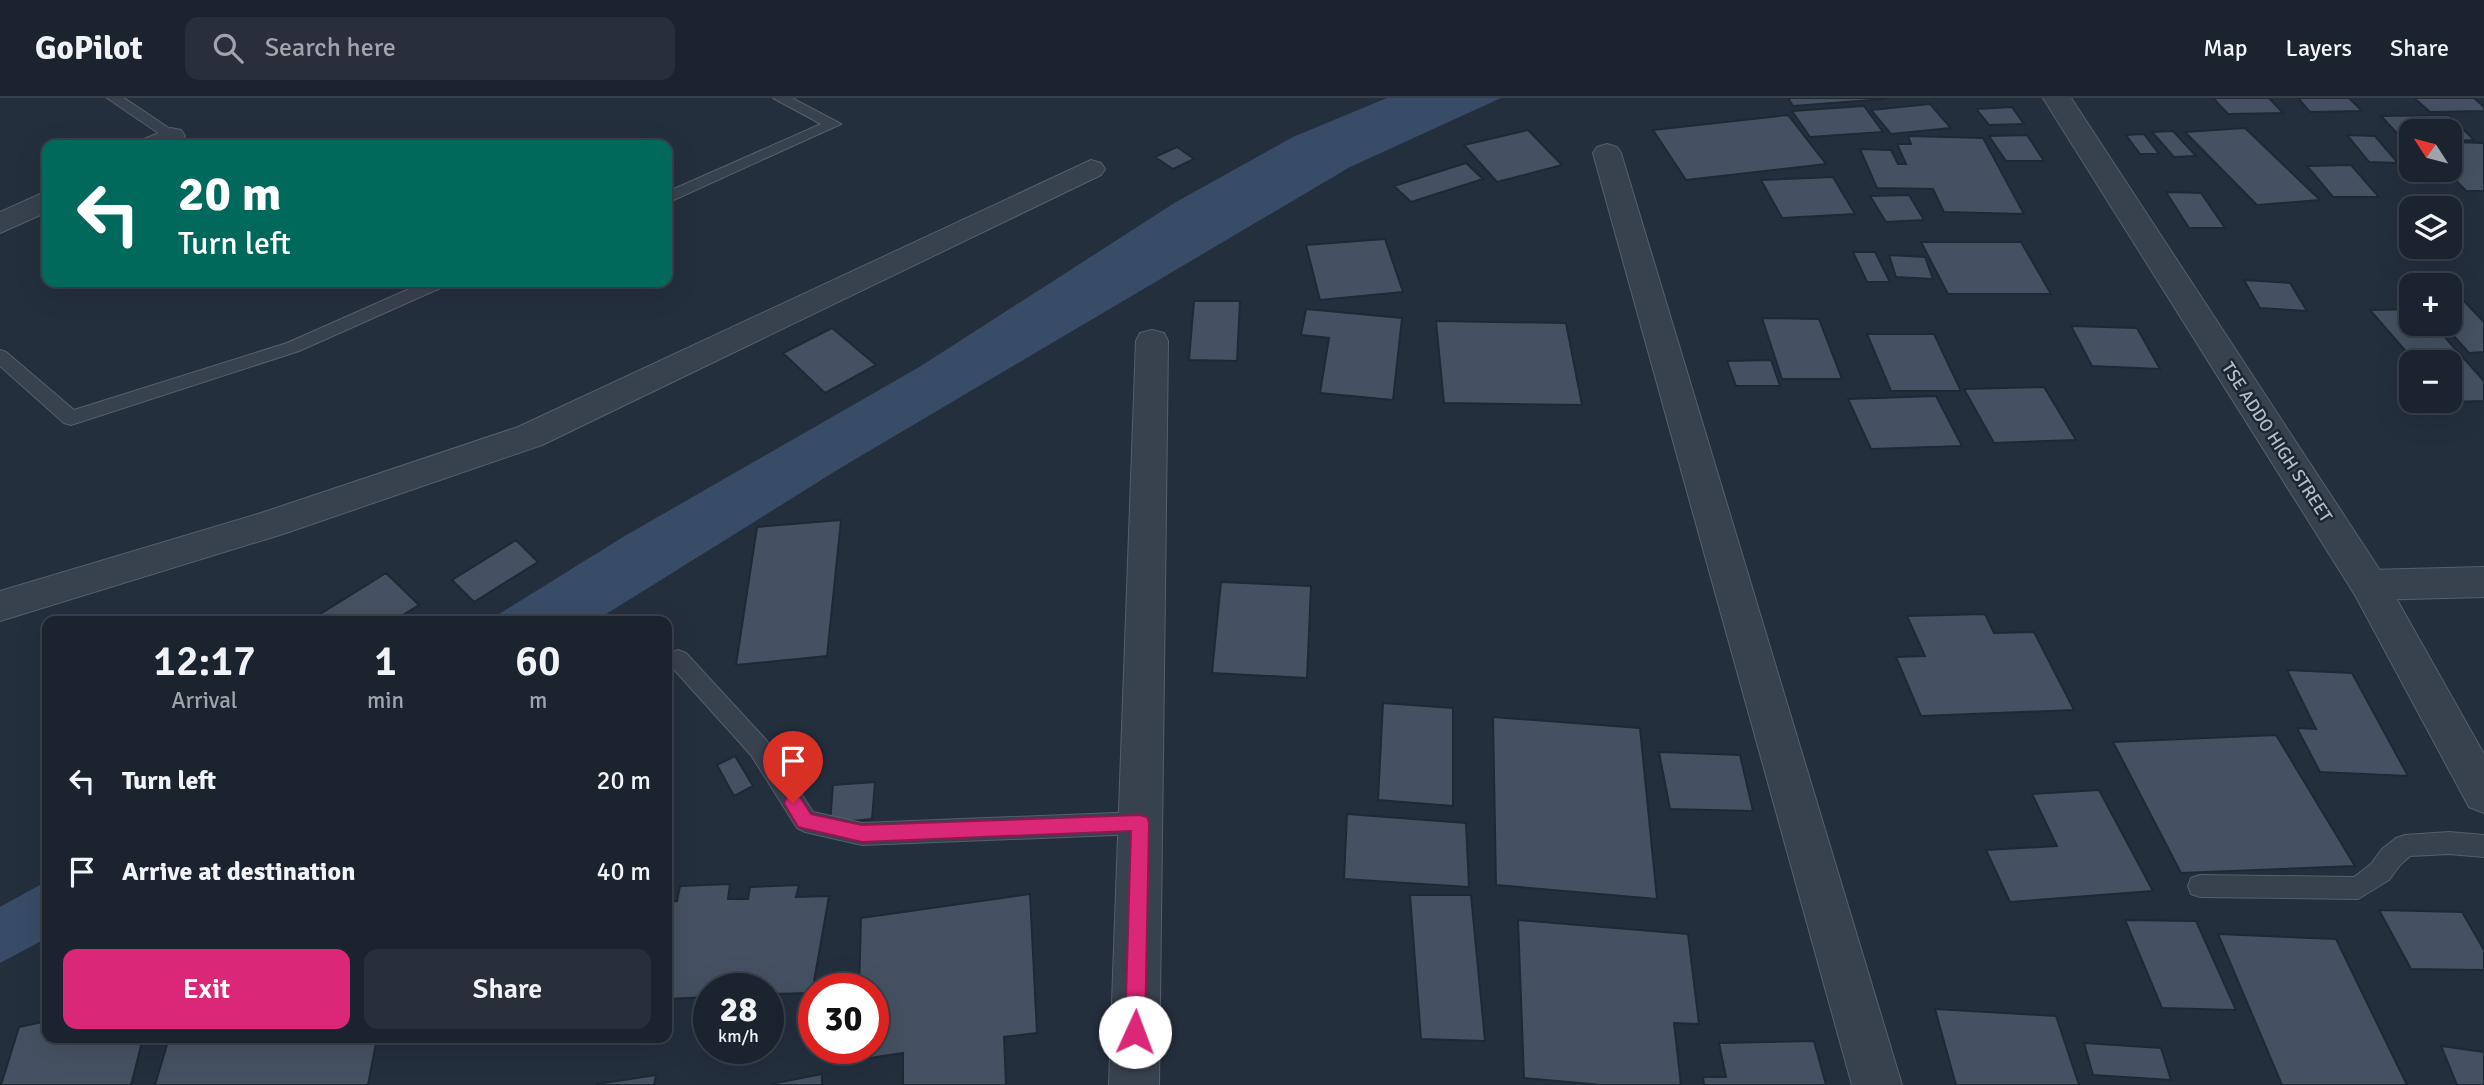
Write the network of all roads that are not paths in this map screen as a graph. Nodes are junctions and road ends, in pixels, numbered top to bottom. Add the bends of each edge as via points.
1 (114, 98) edge
2 (780, 98) edge
3 (2057, 98) edge
4 (168, 140) edge
5 (1607, 153) dead end
6 (1091, 169) dead end
7 (672, 196) edge
8 (42, 203) edge
9 (0, 224) edge
10 (422, 287) edge
11 (1152, 341) dead end
12 (0, 356) edge
13 (2484, 582) edge
14 (2369, 585) junction
15 (0, 606) edge
16 (678, 659) dead end
17 (2484, 794) edge
18 (1140, 823) junction
19 (2484, 846) edge
20 (2200, 886) dead end
21 (1134, 1085) edge
22 (1877, 1085) edge

1 - 4 lane
2 - 7 lane via 833,124
3 - 14 street, TSE ADDO HIGH STREET
5 - 22 street
6 - 15 street via 530,436 270,524
8 - 9 street
10 - 12 lane via 293,346 71,418
11 - 18 street
13 - 14 street
14 - 17 street, TSE ADDO HIGH STREET
16 - 18 lane via 759,748 805,821 862,834
18 - 21 street
19 - 20 lane via 2405,846 2358,888

